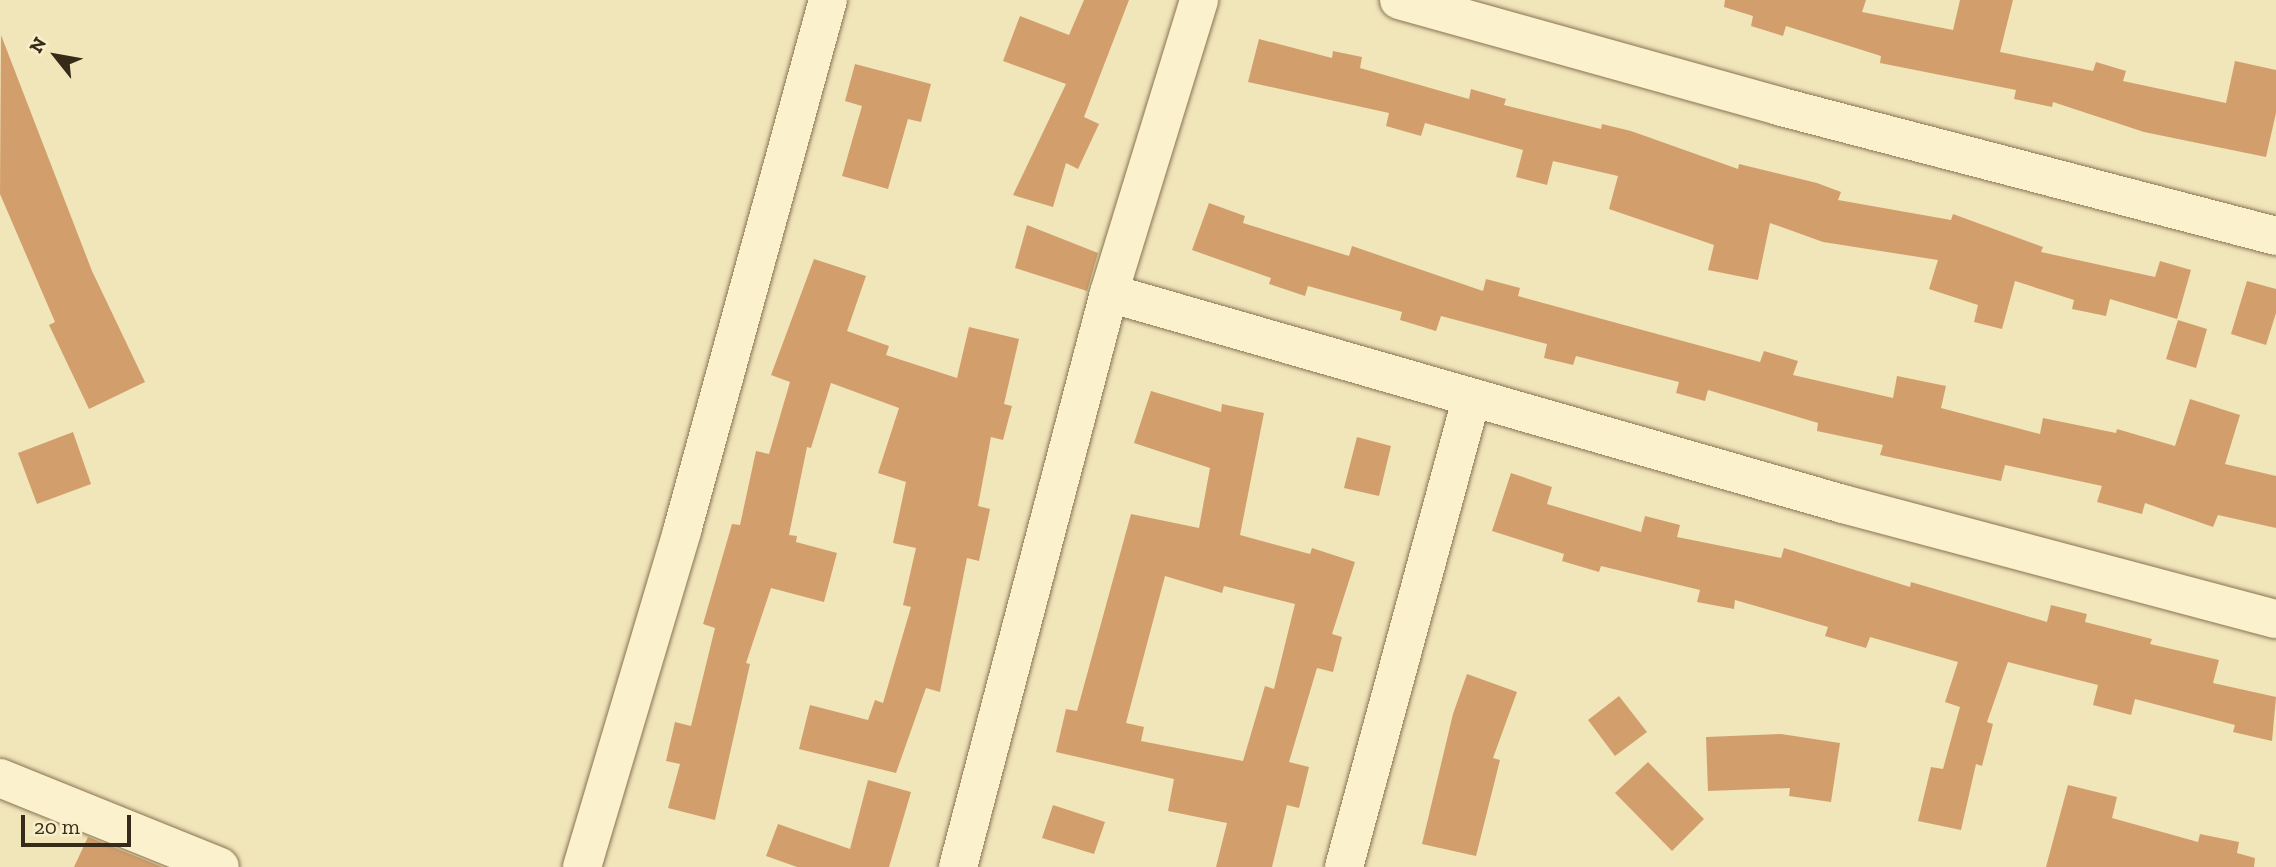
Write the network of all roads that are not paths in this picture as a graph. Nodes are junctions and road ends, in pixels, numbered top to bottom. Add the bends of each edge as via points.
1 (828, 0) edge
2 (1199, 0) edge
3 (1398, 0) edge
4 (2276, 236) edge
5 (1109, 293) junction
6 (1471, 400) junction
7 (2276, 619) edge
8 (0, 778) edge
9 (220, 867) edge
10 (582, 867) edge
11 (958, 867) edge
12 (1344, 867) edge

1 - 10 street via 682,531
2 - 5 street
3 - 4 street via 1778,106
5 - 6 street
5 - 11 street
6 - 7 street via 1843,505
6 - 12 street
8 - 9 street

